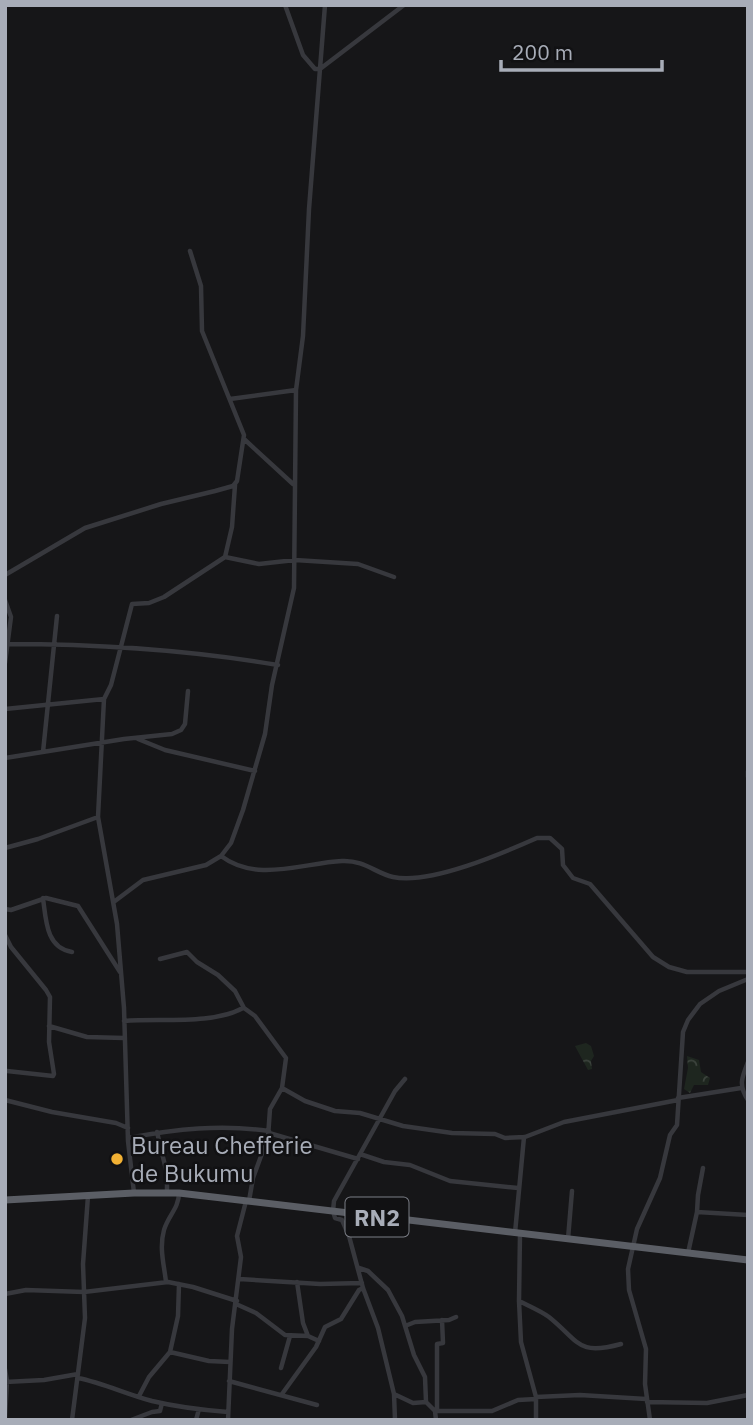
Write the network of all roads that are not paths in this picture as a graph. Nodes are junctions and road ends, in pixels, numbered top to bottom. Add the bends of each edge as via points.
1 (285, 5) edge
2 (325, 5) edge
3 (404, 5) edge
4 (320, 69) junction
5 (190, 251) dead end
6 (296, 390) junction
7 (230, 399) junction
8 (244, 439) junction
9 (236, 484) junction
10 (294, 484) junction
11 (225, 557) junction
12 (295, 559) junction
13 (5, 575) edge
14 (394, 577) dead end
15 (5, 600) edge
16 (57, 616) dead end
17 (8, 644) junction
18 (54, 644) junction
19 (119, 648) junction
20 (5, 663) edge
21 (278, 665) junction
22 (188, 691) dead end
23 (104, 699) junction
24 (46, 706) junction
25 (5, 709) edge
26 (134, 738) junction
27 (100, 744) junction
28 (43, 752) junction
29 (5, 758) edge
30 (255, 771) junction
31 (748, 771) edge
32 (748, 777) edge
33 (98, 817) junction
34 (5, 848) edge
35 (221, 856) junction
36 (43, 898) junction
37 (115, 901) junction
38 (5, 909) edge
39 (5, 935) edge
40 (72, 952) dead end
41 (160, 959) dead end
42 (121, 972) junction
43 (748, 972) edge
44 (748, 979) edge
45 (244, 1008) junction
46 (124, 1021) junction
47 (48, 1026) junction
48 (124, 1038) junction
49 (748, 1062) edge
50 (7, 1071) dead end
51 (405, 1079) dead end
52 (282, 1088) junction
53 (741, 1088) junction
54 (678, 1099) junction
55 (5, 1100) edge
56 (748, 1100) edge
57 (380, 1118) junction
58 (128, 1128) junction
59 (157, 1132) junction
60 (269, 1132) junction
61 (524, 1137) junction
62 (128, 1138) junction
63 (359, 1156) junction
64 (703, 1168) dead end
65 (518, 1188) junction
66 (572, 1191) dead end
67 (134, 1193) junction
68 (167, 1193) junction
69 (179, 1193) junction
70 (88, 1195) junction
71 (5, 1200) edge
72 (247, 1202) junction
73 (333, 1211) junction
74 (697, 1212) junction
75 (748, 1215) edge
76 (517, 1234) junction
77 (568, 1240) junction
78 (632, 1248) junction
79 (688, 1254) junction
80 (748, 1260) edge
81 (358, 1268) junction
82 (239, 1279) junction
83 (166, 1282) junction
84 (297, 1282) junction
85 (179, 1284) junction
86 (362, 1286) junction
87 (84, 1292) junction
88 (5, 1294) edge
89 (519, 1301) junction
90 (237, 1303) junction
91 (456, 1317) dead end
92 (442, 1320) junction
93 (405, 1326) junction
94 (290, 1336) junction
95 (308, 1336) junction
96 (319, 1340) junction
97 (621, 1344) dead end
98 (170, 1352) junction
99 (230, 1362) junction
100 (281, 1368) dead end
101 (5, 1369) edge
102 (436, 1374) junction
103 (78, 1376) junction
104 (425, 1377) junction
105 (229, 1381) junction
106 (6, 1382) edge
107 (282, 1394) junction
108 (394, 1394) junction
109 (748, 1395) edge
110 (139, 1396) junction
111 (536, 1398) junction
112 (647, 1400) junction
113 (426, 1402) junction
114 (162, 1403) junction
115 (317, 1405) dead end
116 (199, 1409) junction
117 (436, 1411) junction
118 (228, 1412) junction
119 (5, 1418) edge
120 (72, 1420) edge
121 (131, 1420) edge
122 (196, 1420) edge
123 (228, 1420) edge
124 (395, 1420) edge
125 (436, 1420) edge
126 (536, 1420) edge
127 (650, 1420) edge

1 - 4 street via 303,55 311,67
2 - 4 street
3 - 4 street
4 - 6 street
5 - 7 street via 201,286 202,331
6 - 7 street
6 - 10 street
7 - 8 street
8 - 9 street
8 - 10 street
9 - 11 street
9 - 13 street via 85,528
10 - 12 street
11 - 12 street via 259,564
11 - 19 street via 164,597 132,604
12 - 14 street via 362,565
12 - 21 street via 294,588
15 - 17 street via 11,617
16 - 18 street
17 - 18 street
17 - 20 street
18 - 19 street
18 - 24 street
19 - 21 street
19 - 23 street
21 - 30 street
22 - 26 street via 188,716 181,730
23 - 24 street
23 - 27 street
24 - 25 street
24 - 28 street
26 - 27 street
26 - 30 street
27 - 28 street
27 - 33 street
28 - 29 street
30 - 35 street via 231,843
31 - 32 street
33 - 34 street
33 - 37 street
35 - 37 street via 206,865 143,880
35 - 43 street via 261,870 344,861 370,865 393,877 413,876 451,872 537,838 550,838 562,849 564,865 573,878 590,884 653,957 687,972
36 - 38 street via 11,911
36 - 40 street via 53,942
36 - 42 street via 78,906
37 - 42 street
39 - 47 street via 50,997
41 - 45 street via 187,952 235,991
42 - 46 street
44 - 54 street via 719,991 688,1020 682,1032
45 - 46 street via 207,1018
45 - 52 street via 286,1058
46 - 48 street
47 - 48 street via 87,1037
47 - 50 street via 53,1076
48 - 58 street
49 - 53 street
51 - 57 street
52 - 57 street via 335,1111
52 - 60 street via 270,1109
53 - 54 street
53 - 56 street
54 - 61 street via 564,1122
54 - 78 street via 677,1125
55 - 58 street
57 - 61 street via 452,1133
57 - 63 street
58 - 62 street
59 - 60 street via 204,1126 245,1126
59 - 62 street
59 - 68 street
60 - 63 street
60 - 72 street
61 - 65 street
62 - 67 street
63 - 65 street via 410,1165 450,1181
63 - 73 street
64 - 74 street
65 - 76 street
66 - 77 street
67 - 68 highway, RN2
67 - 70 highway, RN2
68 - 69 highway, RN2
69 - 72 highway, RN2
69 - 83 street via 161,1246
70 - 71 highway, RN2
70 - 87 street
72 - 73 highway, RN2
72 - 82 street via 237,1236
73 - 76 highway, RN2
73 - 81 street via 335,1218 342,1220
74 - 75 street
74 - 79 street
76 - 77 highway, RN2
76 - 89 street
77 - 78 highway, RN2
78 - 79 highway, RN2
78 - 112 street via 628,1281 646,1349
79 - 80 highway, RN2
81 - 86 street
81 - 93 street via 388,1290
82 - 84 street
82 - 90 street
83 - 85 street
83 - 87 street
84 - 86 street
84 - 95 street
85 - 90 street
85 - 98 street
86 - 96 street via 341,1319 325,1327
86 - 108 street
87 - 88 street
87 - 103 street
89 - 97 street via 547,1316 583,1348 599,1350
89 - 111 street via 521,1342
90 - 94 street
90 - 99 street
91 - 92 street
92 - 93 street
92 - 102 street via 443,1343 437,1344
93 - 104 street
94 - 95 street
94 - 100 street
95 - 96 street
96 - 107 street
98 - 99 street
98 - 110 street
99 - 105 street
101 - 106 street
102 - 104 street
102 - 117 street
103 - 106 street
103 - 110 street
103 - 120 street
104 - 113 street
105 - 107 street
105 - 118 street
106 - 119 street
107 - 115 street
108 - 113 street via 413,1403
108 - 124 street
109 - 112 street via 708,1403
110 - 114 street
111 - 112 street via 580,1395
111 - 117 street via 492,1411
111 - 126 street
112 - 127 street
113 - 117 street
114 - 116 street
114 - 121 street via 160,1411
116 - 118 street
116 - 122 street
117 - 125 street
118 - 123 street

